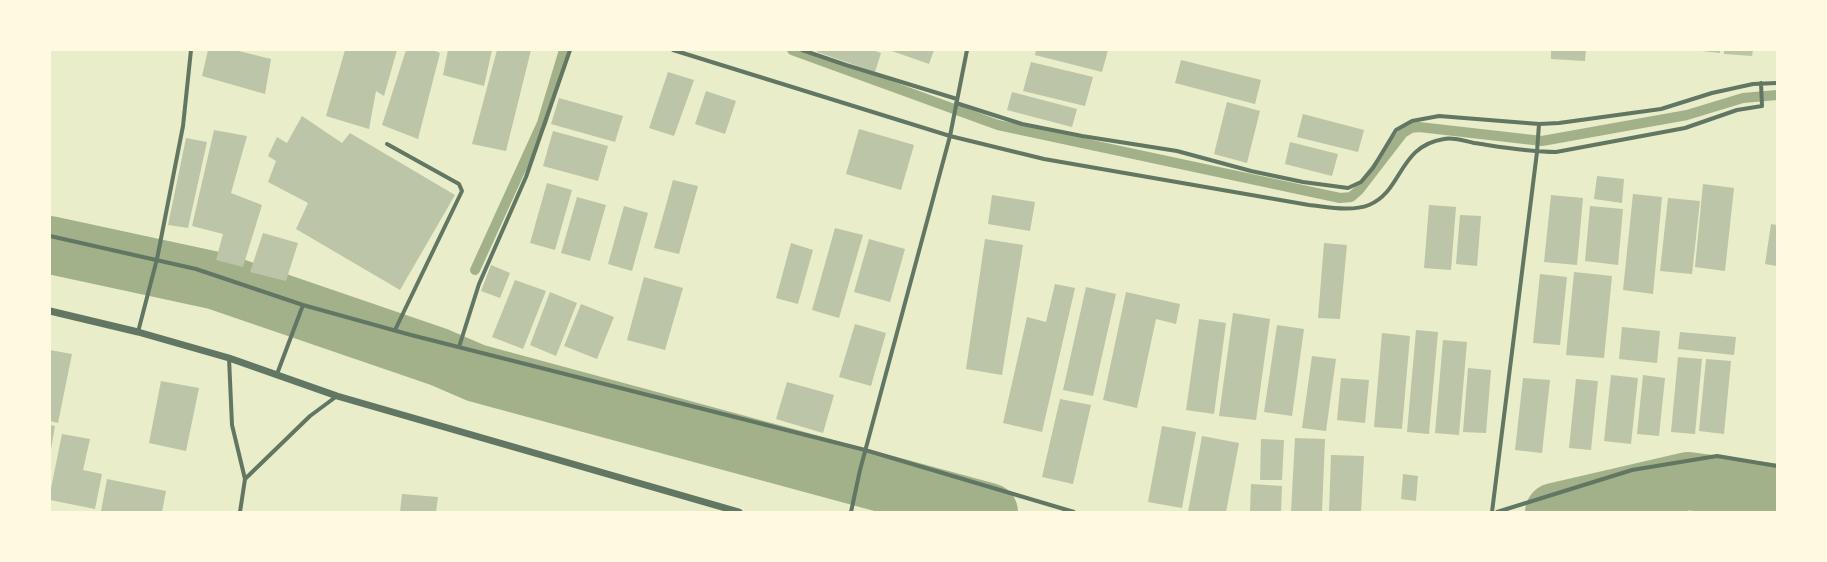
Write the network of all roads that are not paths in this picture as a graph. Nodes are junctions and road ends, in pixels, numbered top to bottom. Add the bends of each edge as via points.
1 (191, 50) edge
2 (570, 50) edge
3 (673, 50) edge
4 (802, 50) edge
5 (967, 50) edge
6 (1777, 83) edge
7 (1761, 86) junction
8 (956, 103) junction
9 (1539, 124) junction
10 (950, 136) junction
11 (387, 144) dead end
12 (1537, 152) junction
13 (50, 236) edge
14 (156, 259) junction
15 (302, 307) junction
16 (50, 311) edge
17 (395, 330) junction
18 (138, 332) junction
19 (459, 346) junction
20 (229, 358) junction
21 (277, 374) junction
22 (337, 396) junction
23 (865, 450) junction
24 (1777, 466) edge
25 (245, 479) junction
26 (240, 512) edge
27 (739, 512) edge
28 (851, 512) edge
29 (1074, 512) edge
30 (1492, 512) edge
31 (1497, 512) edge

1 - 14 street via 183,126
2 - 19 street via 526,177 479,284
3 - 10 street
4 - 8 street
5 - 8 street
6 - 7 street
7 - 9 street via 1712,93 1661,109 1589,120
7 - 12 street via 1762,106 1737,110 1685,128 1556,152
8 - 9 street via 1022,124 1177,151 1252,171 1348,188 1361,182 1373,168 1396,130 1412,121 1439,116
8 - 10 street
9 - 12 street
10 - 12 street via 1044,159 1294,203 1352,209 1370,205 1386,193 1409,158 1420,147 1445,138
10 - 23 street
11 - 17 street via 459,184 462,191
12 - 30 street
13 - 14 street
14 - 15 street via 196,269
14 - 18 street
15 - 17 street
15 - 21 street
16 - 18 street
17 - 19 street
18 - 20 street
19 - 23 street
20 - 21 street
20 - 25 street via 232,425
21 - 22 street
22 - 25 street via 310,416
22 - 27 street
23 - 28 street
23 - 29 street
24 - 31 street via 1718,456 1632,470
25 - 26 street

